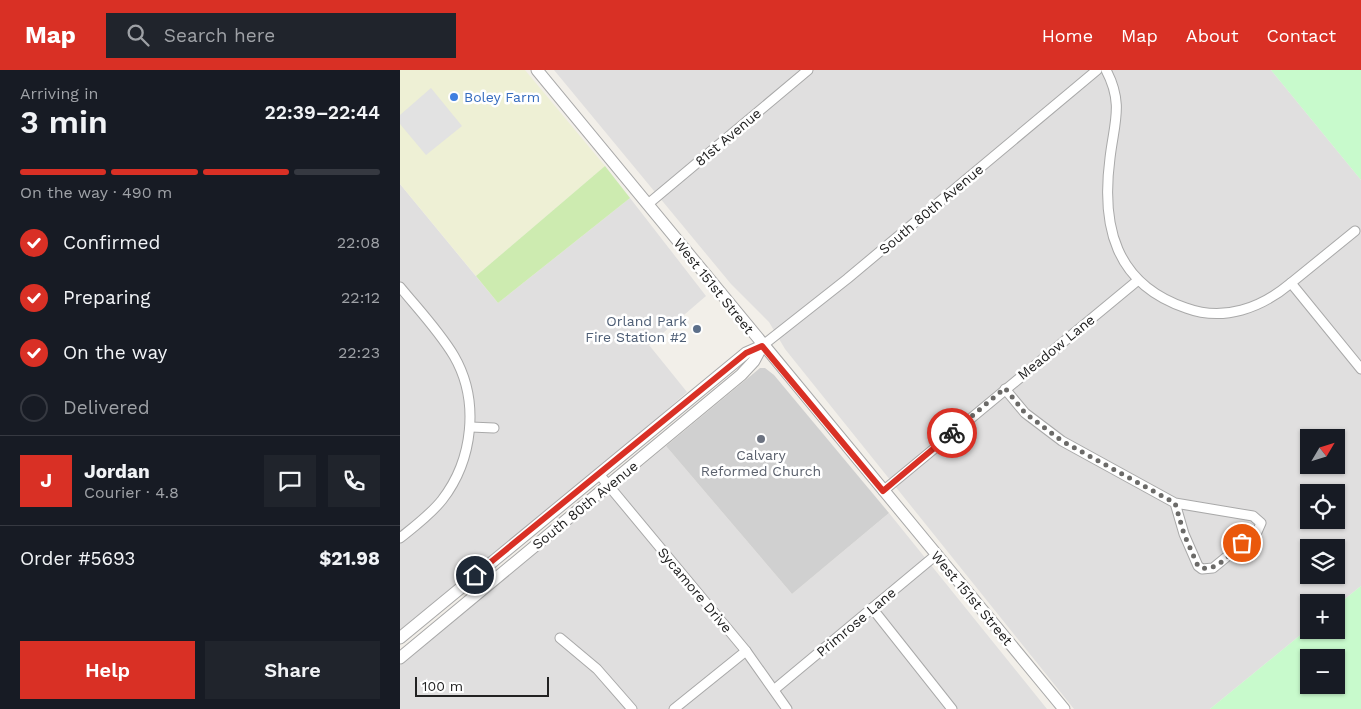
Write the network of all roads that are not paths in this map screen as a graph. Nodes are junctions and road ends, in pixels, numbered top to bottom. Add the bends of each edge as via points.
1 (537, 70) edge
2 (808, 70) edge
3 (1096, 70) edge
4 (1106, 70) edge
5 (648, 204) junction
6 (1355, 231) dead end
7 (1137, 281) junction
8 (1291, 283) junction
9 (400, 287) edge
10 (762, 346) junction
11 (1361, 369) edge
12 (1005, 388) junction
13 (471, 427) junction
14 (494, 428) dead end
15 (599, 474) junction
16 (609, 486) junction
17 (883, 491) junction
18 (1175, 503) junction
19 (400, 538) edge
20 (936, 555) junction
21 (872, 608) junction
22 (400, 638) edge
23 (560, 638) dead end
24 (746, 651) junction
25 (400, 658) edge
26 (775, 689) junction
27 (632, 709) edge
28 (674, 709) edge
29 (787, 709) edge
30 (952, 709) edge
31 (1064, 709) edge

1 - 5 street, West 151st Street
2 - 5 street, 81st Avenue
3 - 10 street, South 80th Avenue
4 - 7 street via 1114,84 1117,118 1106,206 1117,248
5 - 10 street, West 151st Street
6 - 8 street
7 - 8 street via 1178,306 1213,315 1254,307
7 - 12 street, Meadow Lane
8 - 11 street
9 - 13 street via 455,357 464,381
10 - 15 street, South 80th Avenue via 746,353
10 - 16 street, South 80th Avenue via 754,361 740,375
10 - 17 street, West 151st Street
12 - 17 street, Meadow Lane
12 - 18 street via 1025,413 1062,441
13 - 14 street
13 - 19 street via 457,475 442,499
15 - 16 street, Sycamore Drive
15 - 22 street, South 80th Avenue
16 - 24 street, Sycamore Drive
16 - 25 street, South 80th Avenue
17 - 20 street, West 151st Street
18 - 18 street via 1253,516 1261,523 1257,532 1213,568 1202,569 1184,534
20 - 21 street, Primrose Lane
20 - 31 street, West 151st Street
21 - 26 street, Primrose Lane
21 - 30 street
23 - 27 street via 597,669
24 - 26 street, Sycamore Drive
24 - 28 street
26 - 29 street, Sycamore Drive

